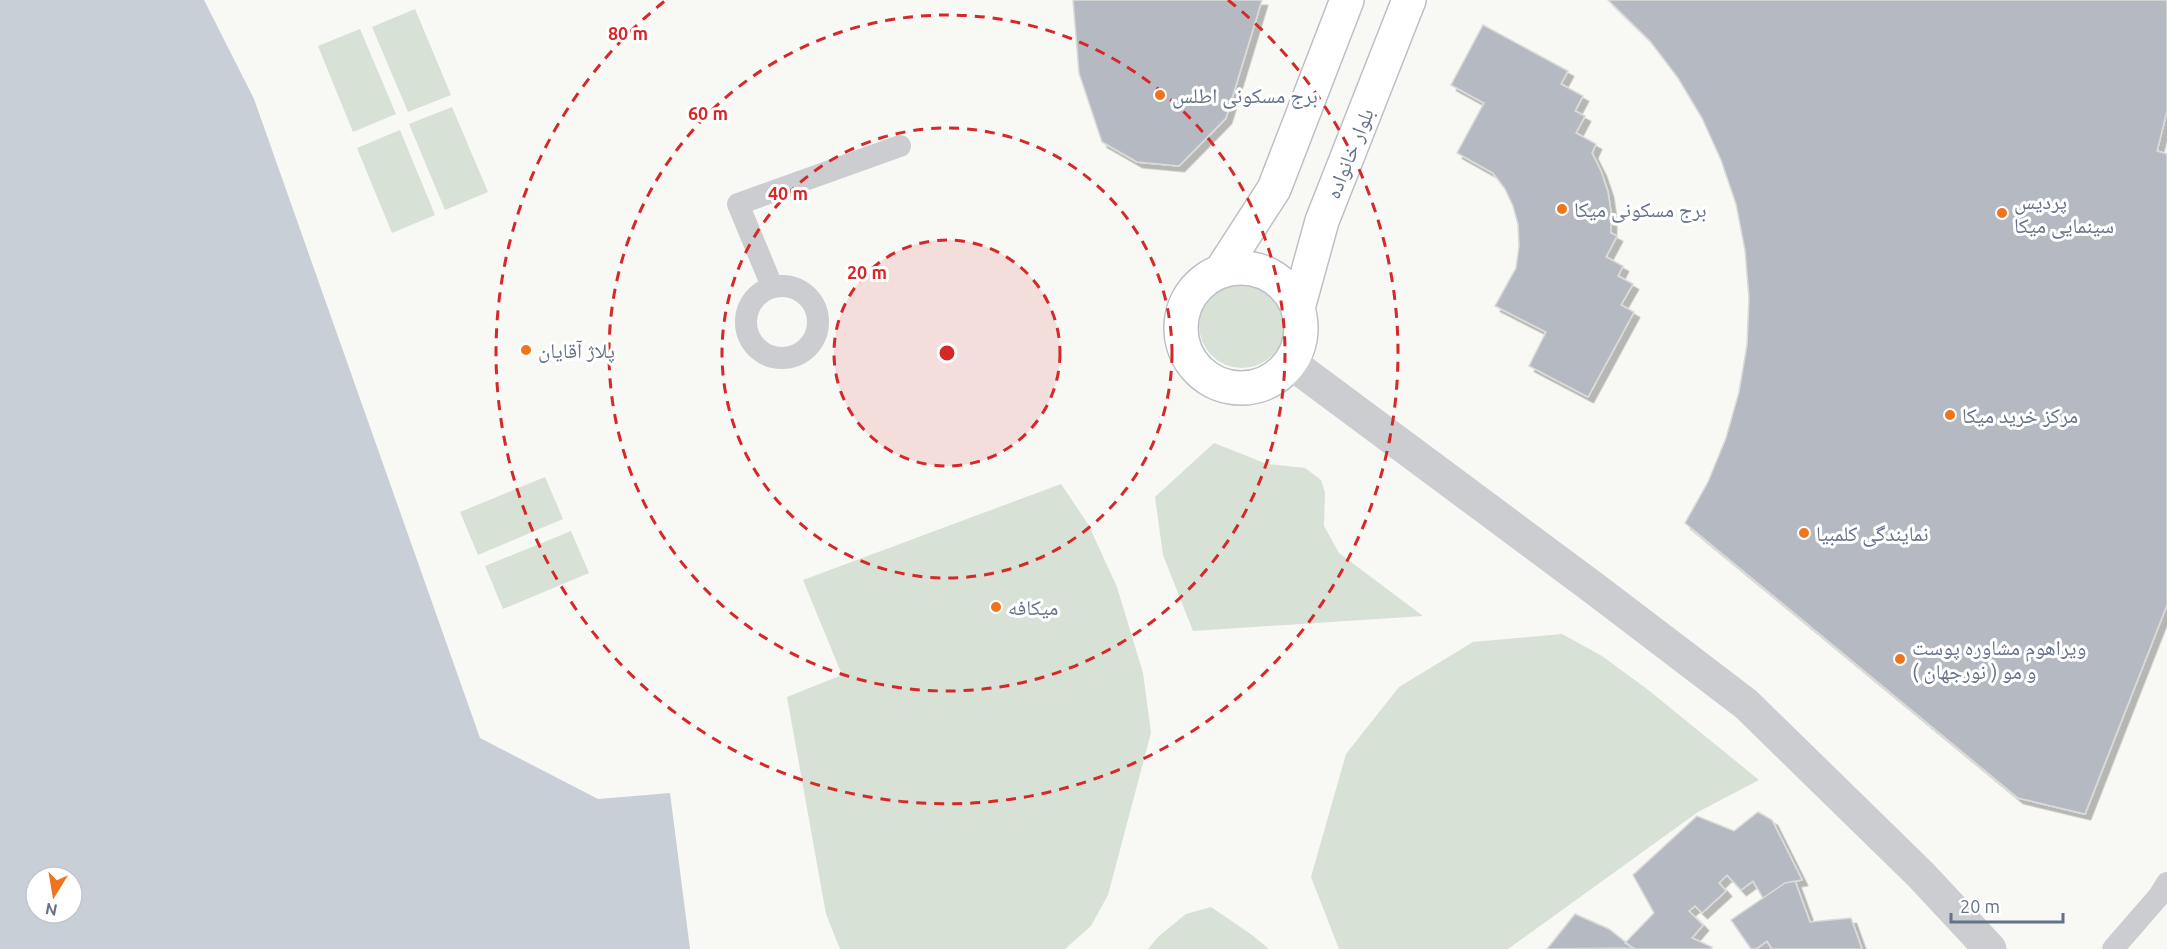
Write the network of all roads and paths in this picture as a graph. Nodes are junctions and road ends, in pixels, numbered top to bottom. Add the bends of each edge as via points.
1 (1347, 0) edge
2 (1409, 0) edge
3 (900, 146) dead end
4 (1221, 271) junction
5 (772, 286) dead end
6 (1298, 308) junction
7 (1291, 363) junction
8 (2167, 883) edge
9 (1990, 949) edge
10 (2113, 949) edge

1 - 4 street via 1274,189
2 - 6 street, بلوار خانواده via 1322,221
3 - 5 lane via 738,204
4 - 6 street via 1240,268 1275,278
4 - 7 street via 1197,286 1180,320 1181,339 1199,372 1232,388 1251,388 1270,382
6 - 7 street via 1302,327
7 - 9 street via 1746,704 1921,875
8 - 10 lane

